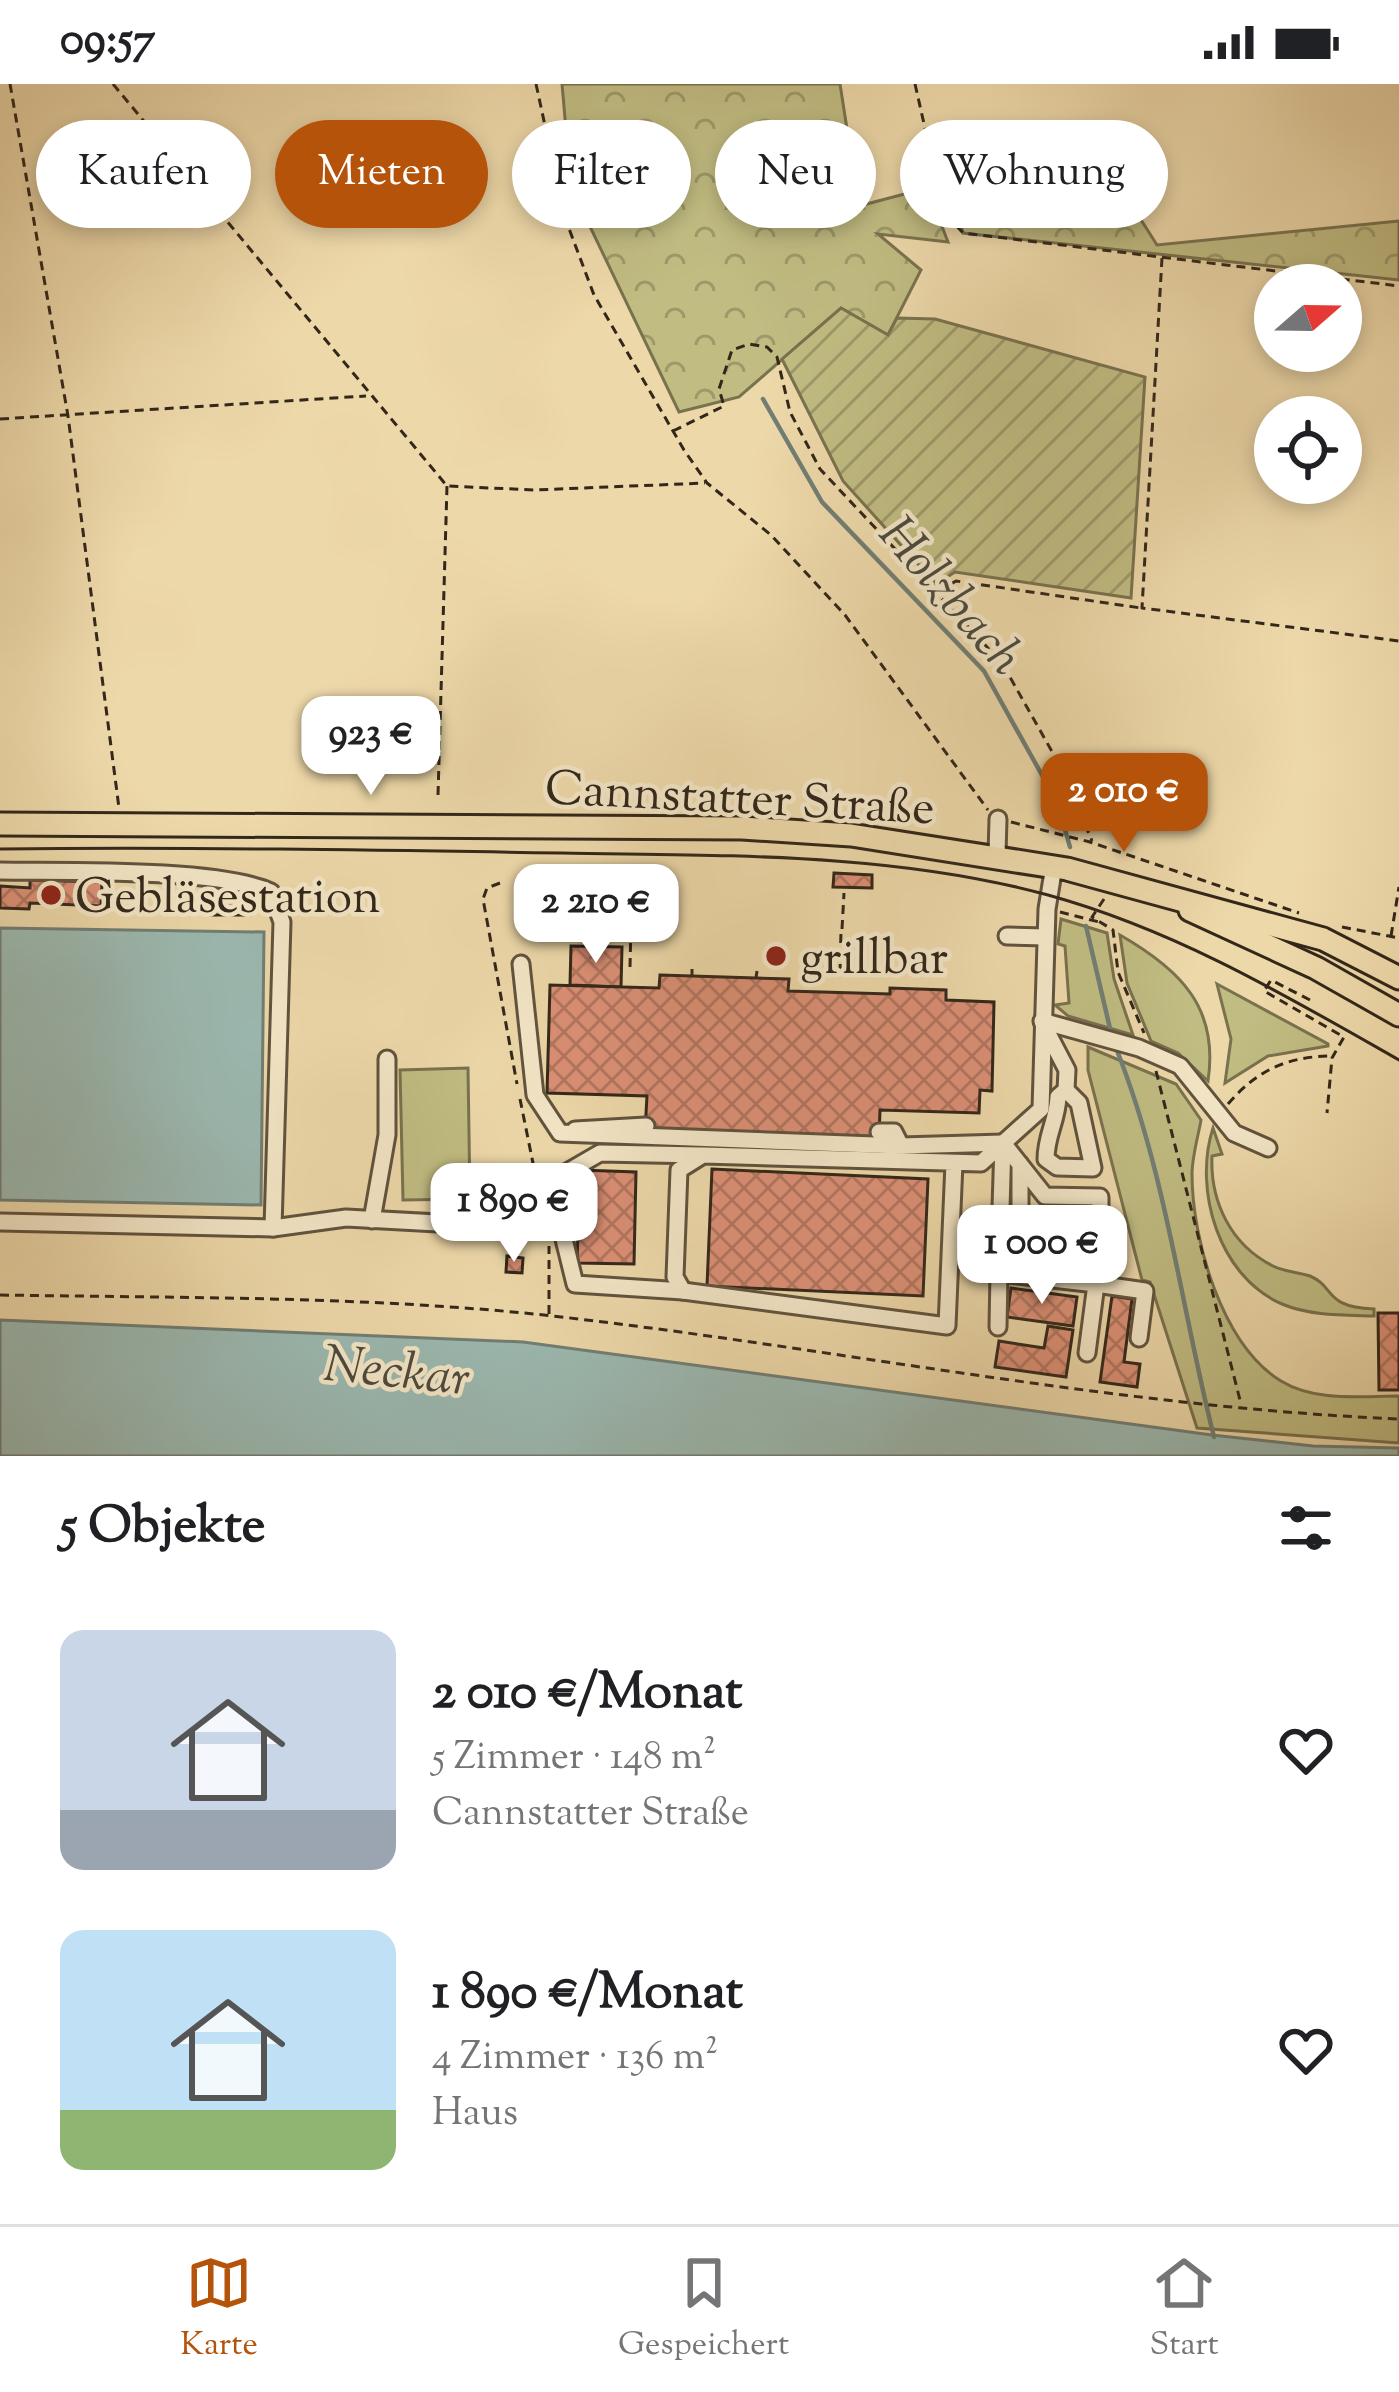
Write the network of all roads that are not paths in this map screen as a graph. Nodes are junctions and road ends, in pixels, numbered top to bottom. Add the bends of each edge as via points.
1 (998, 819) road end
2 (0, 824) edge
3 (997, 854) junction
4 (1054, 866) junction
5 (0, 872) edge
6 (1180, 902) junction
7 (1007, 936) dead end
8 (1045, 937) junction
9 (1349, 951) junction
10 (521, 964) dead end
11 (1316, 968) junction
12 (1399, 978) edge
13 (1399, 1015) edge
14 (1042, 1021) junction
15 (387, 1058) dead end
16 (1066, 1090) junction
17 (646, 1126) dead end
18 (879, 1132) dead end
19 (560, 1133) junction
20 (1003, 1143) junction
21 (901, 1146) junction
22 (1268, 1148) dead end
23 (704, 1155) junction
24 (954, 1163) junction
25 (1020, 1164) junction
26 (1093, 1168) junction
27 (1100, 1197) junction
28 (372, 1220) junction
29 (0, 1222) edge
30 (274, 1228) junction
31 (549, 1229) dead end
32 (999, 1273) junction
33 (1096, 1284) junction
34 (683, 1291) junction
35 (998, 1328) dead end
36 (1139, 1338) dead end
37 (1087, 1353) dead end

1 - 3 lane
2 - 3 main road, Cannstatter Straße via 742,828
3 - 4 main road, Cannstatter Straße
4 - 6 main road, Cannstatter Straße
4 - 8 lane
5 - 30 lane via 211,879 271,892 281,922
6 - 9 main road, Cannstatter Straße via 1281,925
6 - 11 main road, Cannstatter Straße
7 - 8 lane
8 - 14 lane
9 - 11 lane via 1325,954
9 - 12 main road, Cannstatter Straße
10 - 19 lane via 535,1095
11 - 13 main road, Cannstatter Straße
14 - 16 lane via 1067,1070
14 - 20 lane via 1040,1109
14 - 22 lane via 1180,1066 1234,1133
15 - 28 lane via 387,1135
16 - 26 lane via 1079,1103
16 - 26 lane via 1046,1138 1046,1160
17 - 19 lane
18 - 21 lane via 894,1132
19 - 21 lane
20 - 21 lane
20 - 24 lane via 981,1162
20 - 25 lane
20 - 32 lane
23 - 24 lane
23 - 34 lane via 679,1170 675,1277
23 - 34 lane via 600,1153 550,1182 575,1284
24 - 34 lane via 947,1326
25 - 27 lane via 1045,1196
25 - 27 lane via 1020,1228 1041,1244 1086,1250 1100,1234
26 - 27 lane
28 - 30 lane via 318,1218
28 - 31 lane
29 - 30 lane
32 - 33 lane
32 - 35 lane
33 - 36 lane via 1145,1291
33 - 37 lane

